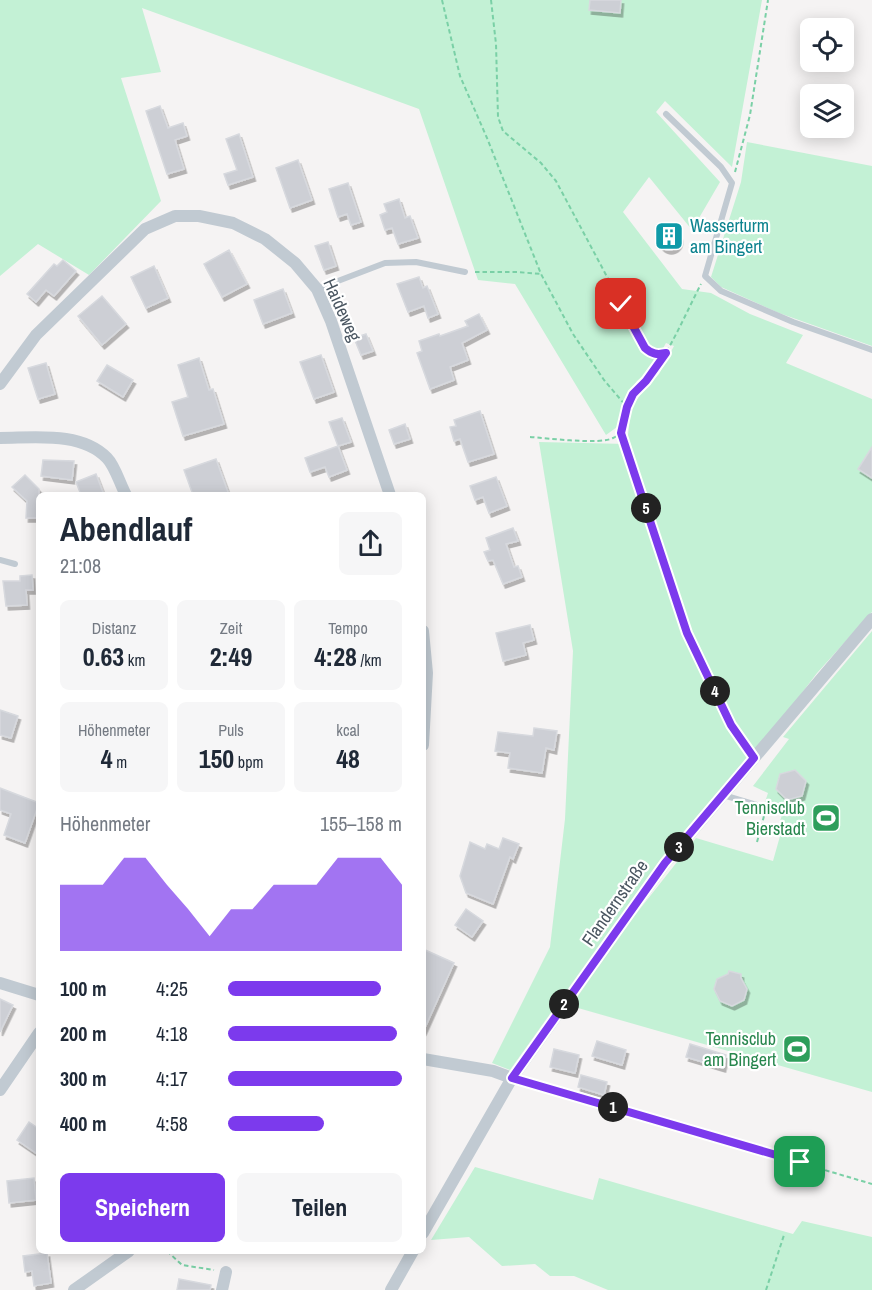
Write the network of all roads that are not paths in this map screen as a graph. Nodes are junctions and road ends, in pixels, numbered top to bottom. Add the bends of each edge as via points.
1 (666, 114) dead end
2 (465, 272) road end
3 (317, 289) junction
4 (872, 350) edge
5 (0, 384) edge
6 (0, 438) edge
7 (125, 492) edge
8 (389, 492) edge
9 (0, 560) edge
10 (15, 564) dead end
11 (872, 619) edge
12 (426, 662) edge
13 (426, 691) edge
14 (723, 795) junction
15 (777, 811) dead end
16 (0, 983) edge
17 (36, 994) edge
18 (36, 1037) edge
19 (426, 1060) edge
20 (512, 1078) junction
21 (0, 1090) edge
22 (426, 1228) edge
23 (125, 1254) edge
24 (411, 1254) edge
25 (226, 1272) road end
26 (74, 1290) edge
27 (222, 1290) edge
28 (391, 1290) edge

1 - 4 lane via 721,167 732,183 705,276 721,291
2 - 3 lane via 416,262 385,263
3 - 5 street, Haideweg via 295,263 265,239 233,223 175,216 145,229 36,335
3 - 8 street, Haideweg
6 - 7 street via 62,439 91,445 109,459
9 - 10 lane
11 - 14 street, Flandernstraße
12 - 13 street
14 - 15 lane
14 - 20 street, Flandernstraße via 665,863
16 - 17 street
18 - 21 street
19 - 20 street
20 - 22 street, Flandernstraße
23 - 26 street
24 - 28 street
25 - 27 street

